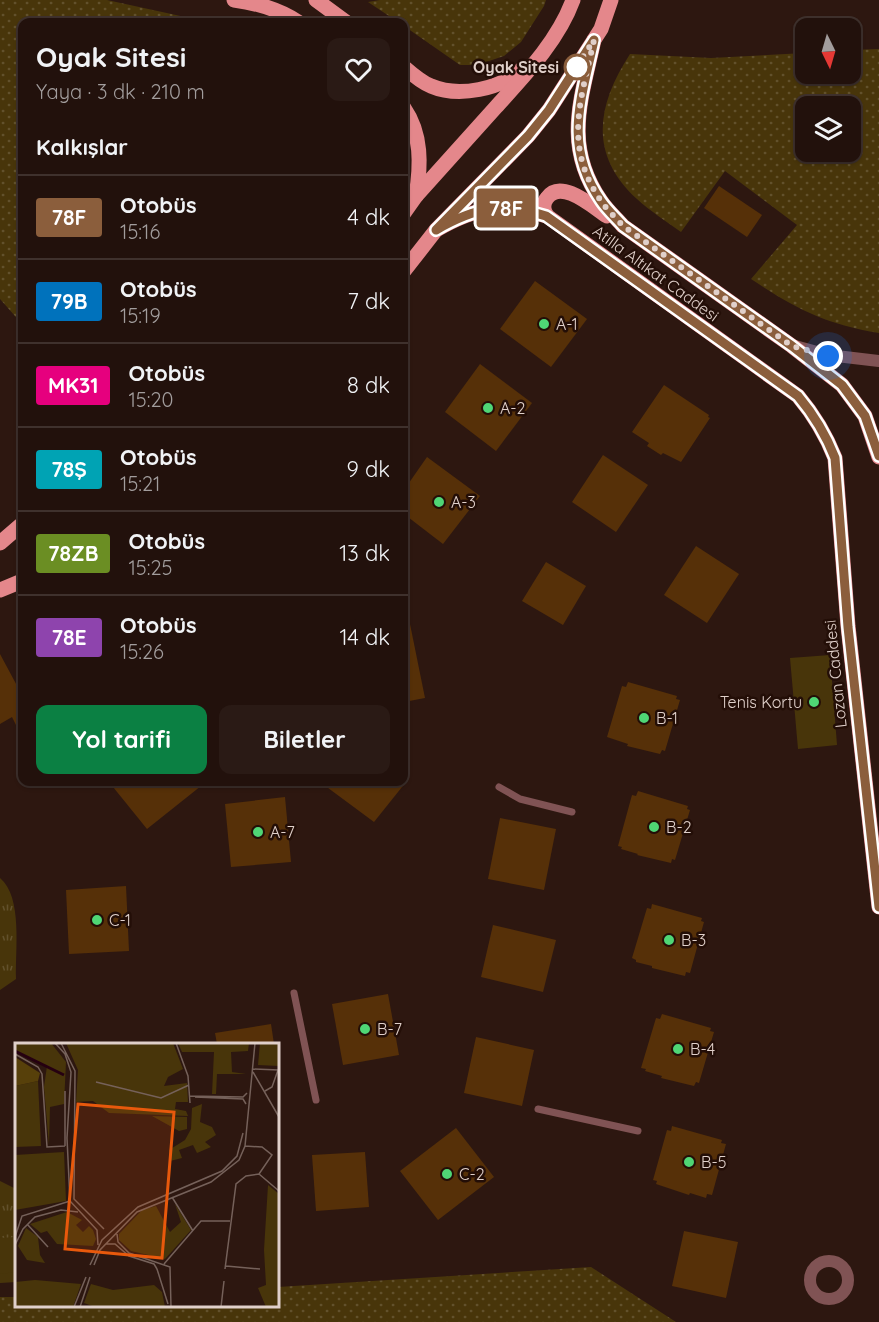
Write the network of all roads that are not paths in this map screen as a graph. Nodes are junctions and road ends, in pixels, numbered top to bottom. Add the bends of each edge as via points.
1 (234, 0) edge
2 (316, 0) edge
3 (573, 0) edge
4 (611, 0) edge
5 (290, 18) edge
6 (341, 18) edge
7 (552, 40) junction
8 (594, 40) junction
9 (408, 70) edge
10 (408, 115) edge
11 (416, 196) junction
12 (408, 207) edge
13 (546, 216) junction
14 (623, 226) junction
15 (436, 230) junction
16 (408, 266) edge
17 (792, 346) junction
18 (879, 361) edge
19 (877, 435) edge
20 (827, 437) joint
21 (879, 457) edge
22 (18, 527) edge
23 (0, 543) edge
24 (18, 583) edge
25 (0, 590) edge
26 (499, 787) dead end
27 (572, 812) dead end
28 (879, 907) edge
29 (294, 993) dead end
30 (316, 1100) dead end
31 (538, 1109) dead end
32 (638, 1131) dead end

1 - 5 main road
2 - 6 main road
3 - 7 main road via 566,21
4 - 8 main road
7 - 9 main road via 512,78 474,90 429,86
7 - 11 main road
8 - 14 main road, Atilla Altıkat Caddesi via 577,140 590,180
8 - 15 main road via 528,136
10 - 11 main road via 419,149
11 - 12 main road
13 - 14 main road via 545,200 552,192 564,191
13 - 15 main road, Atilla Altıkat Caddesi via 524,209 488,209 469,213
13 - 20 main road, Atilla Altıkat Caddesi via 798,396
14 - 17 main road, Atilla Altıkat Caddesi
15 - 16 main road
17 - 18 street, Atilla Altıkat Caddesi via 828,356
17 - 19 main road, Atilla Altıkat Caddesi via 842,385
19 - 21 main road
20 - 28 main road, Lozan Caddesi via 835,458 848,627
22 - 23 main road
24 - 25 main road
26 - 27 lane via 520,799
29 - 30 lane
31 - 32 lane

